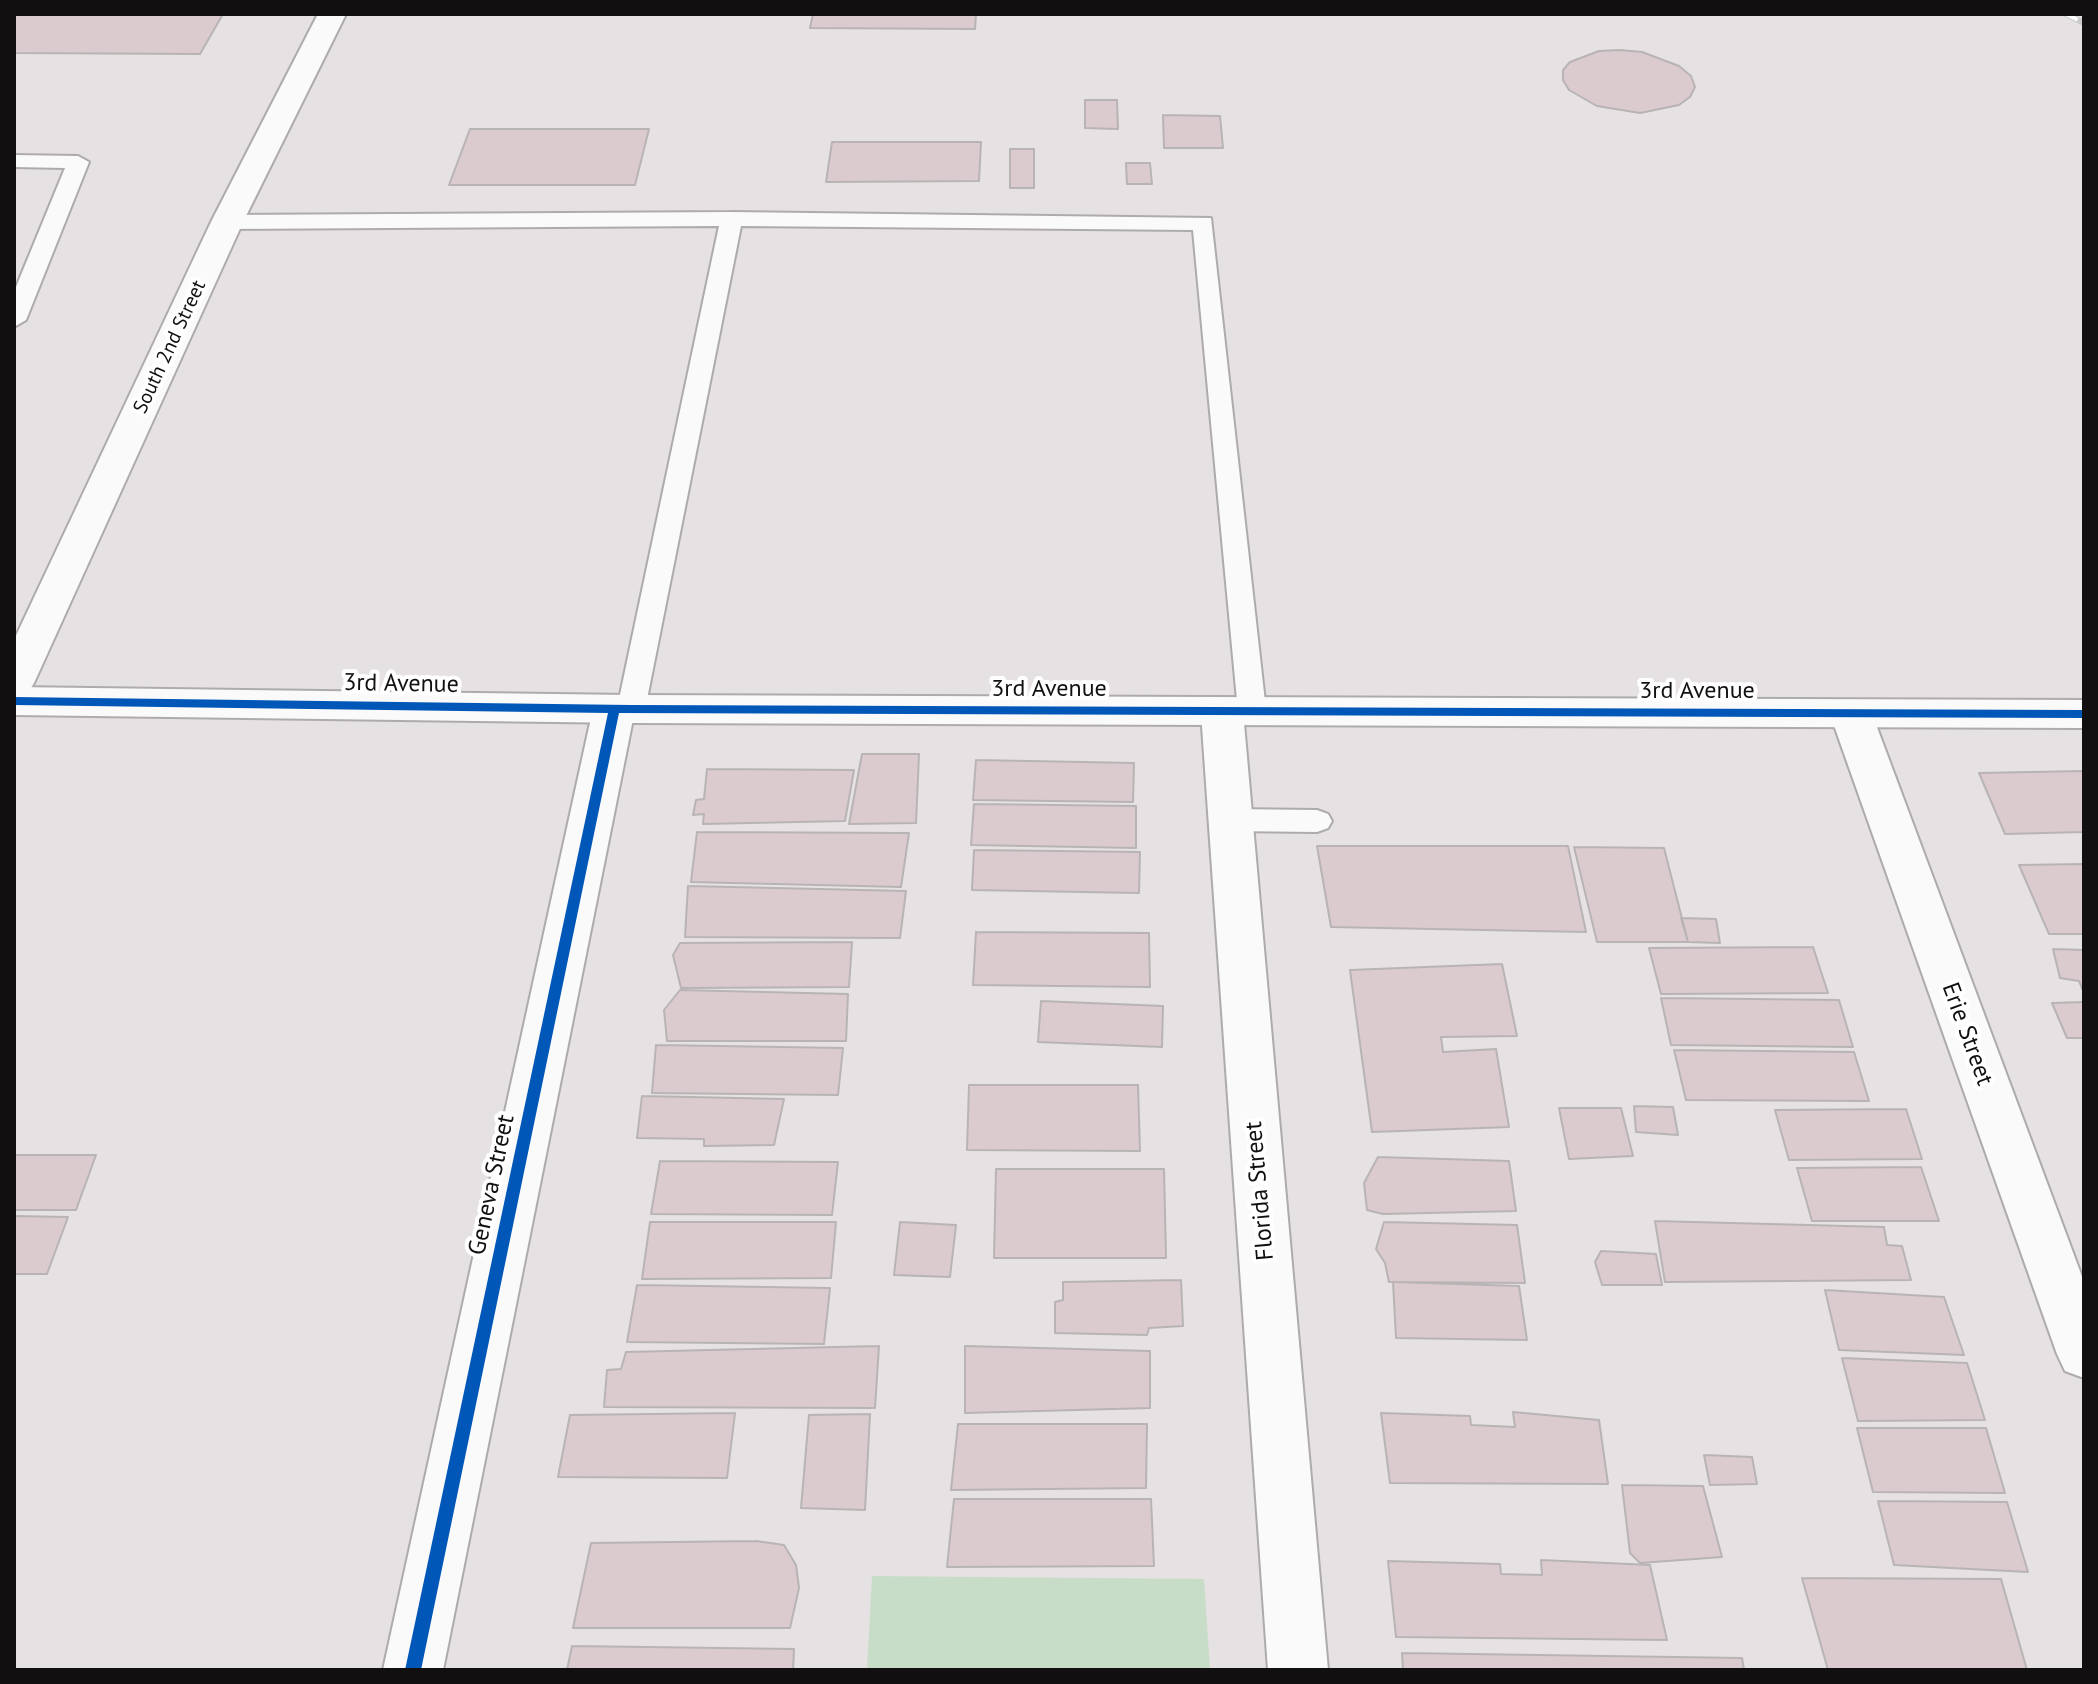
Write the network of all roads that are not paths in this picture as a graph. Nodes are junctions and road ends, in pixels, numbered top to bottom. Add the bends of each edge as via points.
1 (332, 14) edge
2 (14, 161) edge
3 (731, 219) junction
4 (227, 222) junction
5 (14, 320) edge
6 (14, 683) edge
7 (14, 701) edge
8 (622, 709) junction
9 (1237, 711) junction
10 (1851, 714) junction
11 (2084, 714) edge
12 (1230, 820) junction
13 (1317, 821) dead end
14 (2084, 1354) edge
15 (413, 1670) edge
16 (1298, 1670) edge

1 - 4 street, South 2nd Street
2 - 5 lane via 78,162
3 - 4 lane
3 - 8 lane
3 - 9 lane via 1203,223
4 - 6 street, South 2nd Street
7 - 8 street, 3rd Avenue
8 - 9 street, 3rd Avenue
8 - 15 street, Geneva Street
9 - 10 street, 3rd Avenue
9 - 12 street, Florida Street
10 - 11 street, 3rd Avenue
10 - 14 street, Erie Street
12 - 13 lane
12 - 16 street, Florida Street

